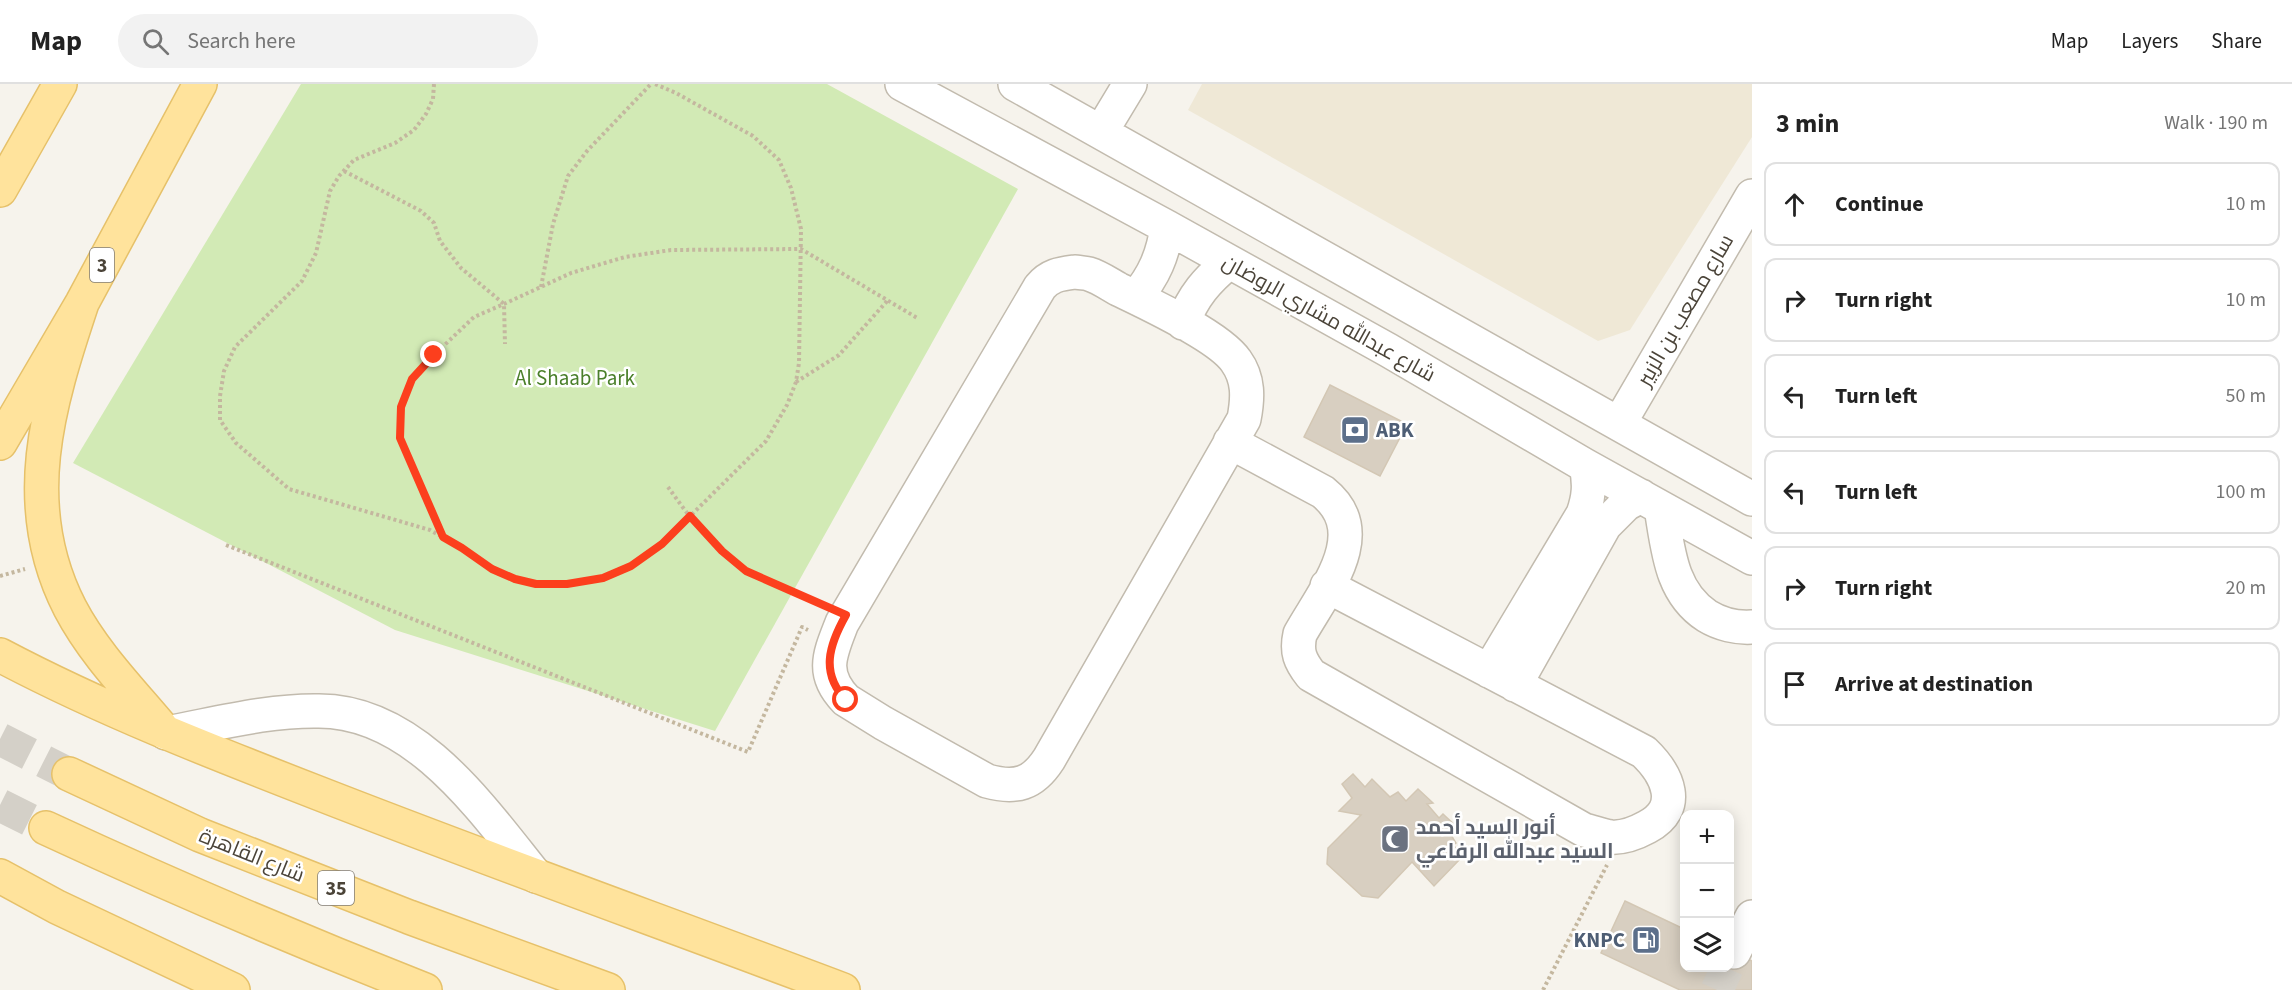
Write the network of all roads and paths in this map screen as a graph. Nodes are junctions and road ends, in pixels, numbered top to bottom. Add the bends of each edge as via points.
1 (60, 84) edge
2 (200, 84) edge
3 (435, 84) edge
4 (653, 84) edge
5 (902, 84) edge
6 (1015, 84) edge
7 (1130, 84) edge
8 (1101, 132) junction
9 (344, 171) junction
10 (0, 190) edge
11 (1752, 196) edge
12 (1167, 227) junction
13 (801, 249) junction
14 (1229, 262) junction
15 (540, 288) junction
16 (1136, 297) junction
17 (888, 300) junction
18 (82, 303) junction
19 (504, 304) junction
20 (1413, 307) junction
21 (919, 319) dead end
22 (1184, 323) junction
23 (505, 344) dead end
24 (1388, 350) junction
25 (796, 382) junction
26 (1619, 424) junction
27 (1230, 442) junction
28 (0, 443) edge
29 (1586, 466) junction
30 (668, 487) dead end
31 (1752, 499) edge
32 (1651, 502) junction
33 (690, 516) junction
34 (443, 537) junction
35 (226, 544) dead end
36 (1752, 558) edge
37 (1327, 586) junction
38 (1752, 627) edge
39 (840, 629) junction
40 (0, 655) edge
41 (1502, 678) junction
42 (166, 733) junction
43 (69, 774) tunnel mouth
44 (46, 828) tunnel mouth
45 (1622, 836) junction
46 (0, 876) edge
47 (536, 876) junction
48 (0, 899) edge
49 (57, 907) junction
50 (1752, 917) edge
51 (1734, 952) dead end
52 (233, 990) edge
53 (425, 990) edge
54 (608, 990) edge
55 (843, 990) edge
56 (1544, 990) edge

1 - 10 main road
2 - 18 main road, 3
3 - 9 path via 433,99 414,130 395,143 354,160
4 - 13 path via 753,136 779,160 791,188 801,229
4 - 15 path via 586,151 568,176
5 - 12 street, شارع عبدالله مشاري الروضان
6 - 8 street
7 - 8 street
8 - 20 street
9 - 19 path via 421,211 434,223 440,241 461,268
9 - 34 path via 330,191 316,253 302,281 235,347 224,371 220,420 236,443 290,489
11 - 26 street, سارع مصعب بن الزبير
12 - 14 street, شارع عبدالله مشاري الروضان
12 - 16 street via 1158,265
13 - 15 path via 671,250 625,257 571,273
13 - 17 path
13 - 25 path
14 - 22 street via 1200,289
14 - 24 street, شارع عبدالله مشاري الروضان
15 - 19 path
16 - 22 street
16 - 39 street via 1089,274 1075,272 1048,278
17 - 21 path
17 - 25 path via 839,355
18 - 28 main road, 3
18 - 42 main road via 44,434 42,500 48,551 70,609 104,660
19 - 23 path
19 - 34 path via 474,317 434,355 412,379 401,407 400,438
20 - 24 street via 1424,324 1420,343 1407,350
20 - 26 street
22 - 27 street via 1229,351 1242,373 1248,389 1247,404 1244,419
24 - 29 street, شارع عبدالله مشاري الروضان
25 - 33 path via 788,405 766,441
26 - 31 street
27 - 37 street via 1323,492 1337,506 1346,529 1346,543
27 - 39 street via 1049,759 1031,780 987,782 846,700 830,676 828,662
29 - 32 street, شارع عبدالله مشاري الروضان
29 - 41 street via 1590,483 1583,514
30 - 33 path
32 - 36 street, شارع عبدالله مشاري الروضان
32 - 38 street via 1677,583 1686,598 1712,620
32 - 41 street via 1626,504 1605,525
33 - 34 path via 662,544 631,566 603,578 567,584 515,579
33 - 39 path via 746,571
35 - 39 path via 748,752 802,627
37 - 41 street
37 - 45 street via 1298,644 1298,655 1311,675 1584,830
40 - 42 main road
41 - 45 street via 1644,752 1655,763 1666,784 1667,808 1654,823
42 - 47 main road
42 - 47 street via 237,719 320,711 353,714 380,724 419,747 455,781
43 - 54 main road, شارع القاهرة / 35 via 200,835
44 - 53 main road via 173,887
45 - 56 path
46 - 49 main road
47 - 55 main road
48 - 49 main road
49 - 52 main road
50 - 51 street

